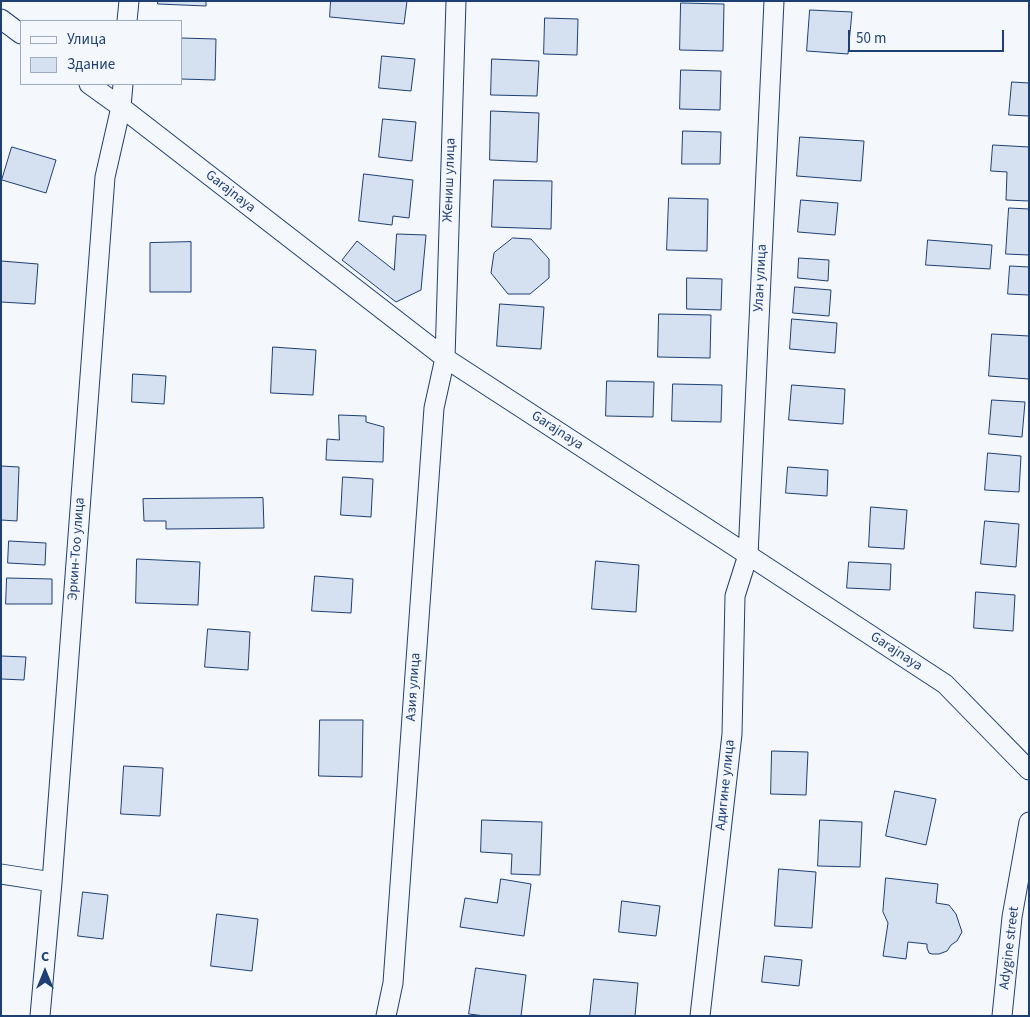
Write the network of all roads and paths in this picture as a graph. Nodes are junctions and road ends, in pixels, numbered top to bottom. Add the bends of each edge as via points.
1 (129, 1) edge
2 (456, 1) edge
3 (774, 1) edge
4 (1, 19) edge
5 (127, 20) edge
6 (20, 33) edge
7 (90, 85) edge
8 (123, 85) edge
9 (121, 107) junction
10 (445, 358) junction
11 (748, 555) junction
12 (1029, 770) edge
13 (1029, 822) edge
14 (1, 874) edge
15 (52, 882) junction
16 (40, 1016) edge
17 (386, 1016) edge
18 (700, 1016) edge
19 (1002, 1016) edge

1 - 5 street
2 - 10 street, Жениш улица
3 - 11 street, Улан улица
4 - 6 street
7 - 9 street, Garajnaya
8 - 9 street, Эркин-Тоо улица
9 - 10 street, Garajnaya
9 - 15 street, Эркин-Тоо улица via 105,177
10 - 11 street, Garajnaya
10 - 17 street, Азия улица via 434,408 393,983
11 - 12 street, Garajnaya via 945,684
11 - 18 street, Адигине улица via 735,596 732,734
13 - 19 street, Adygine street via 1012,917
14 - 15 street
15 - 16 street, Эркин-Тоо улица

